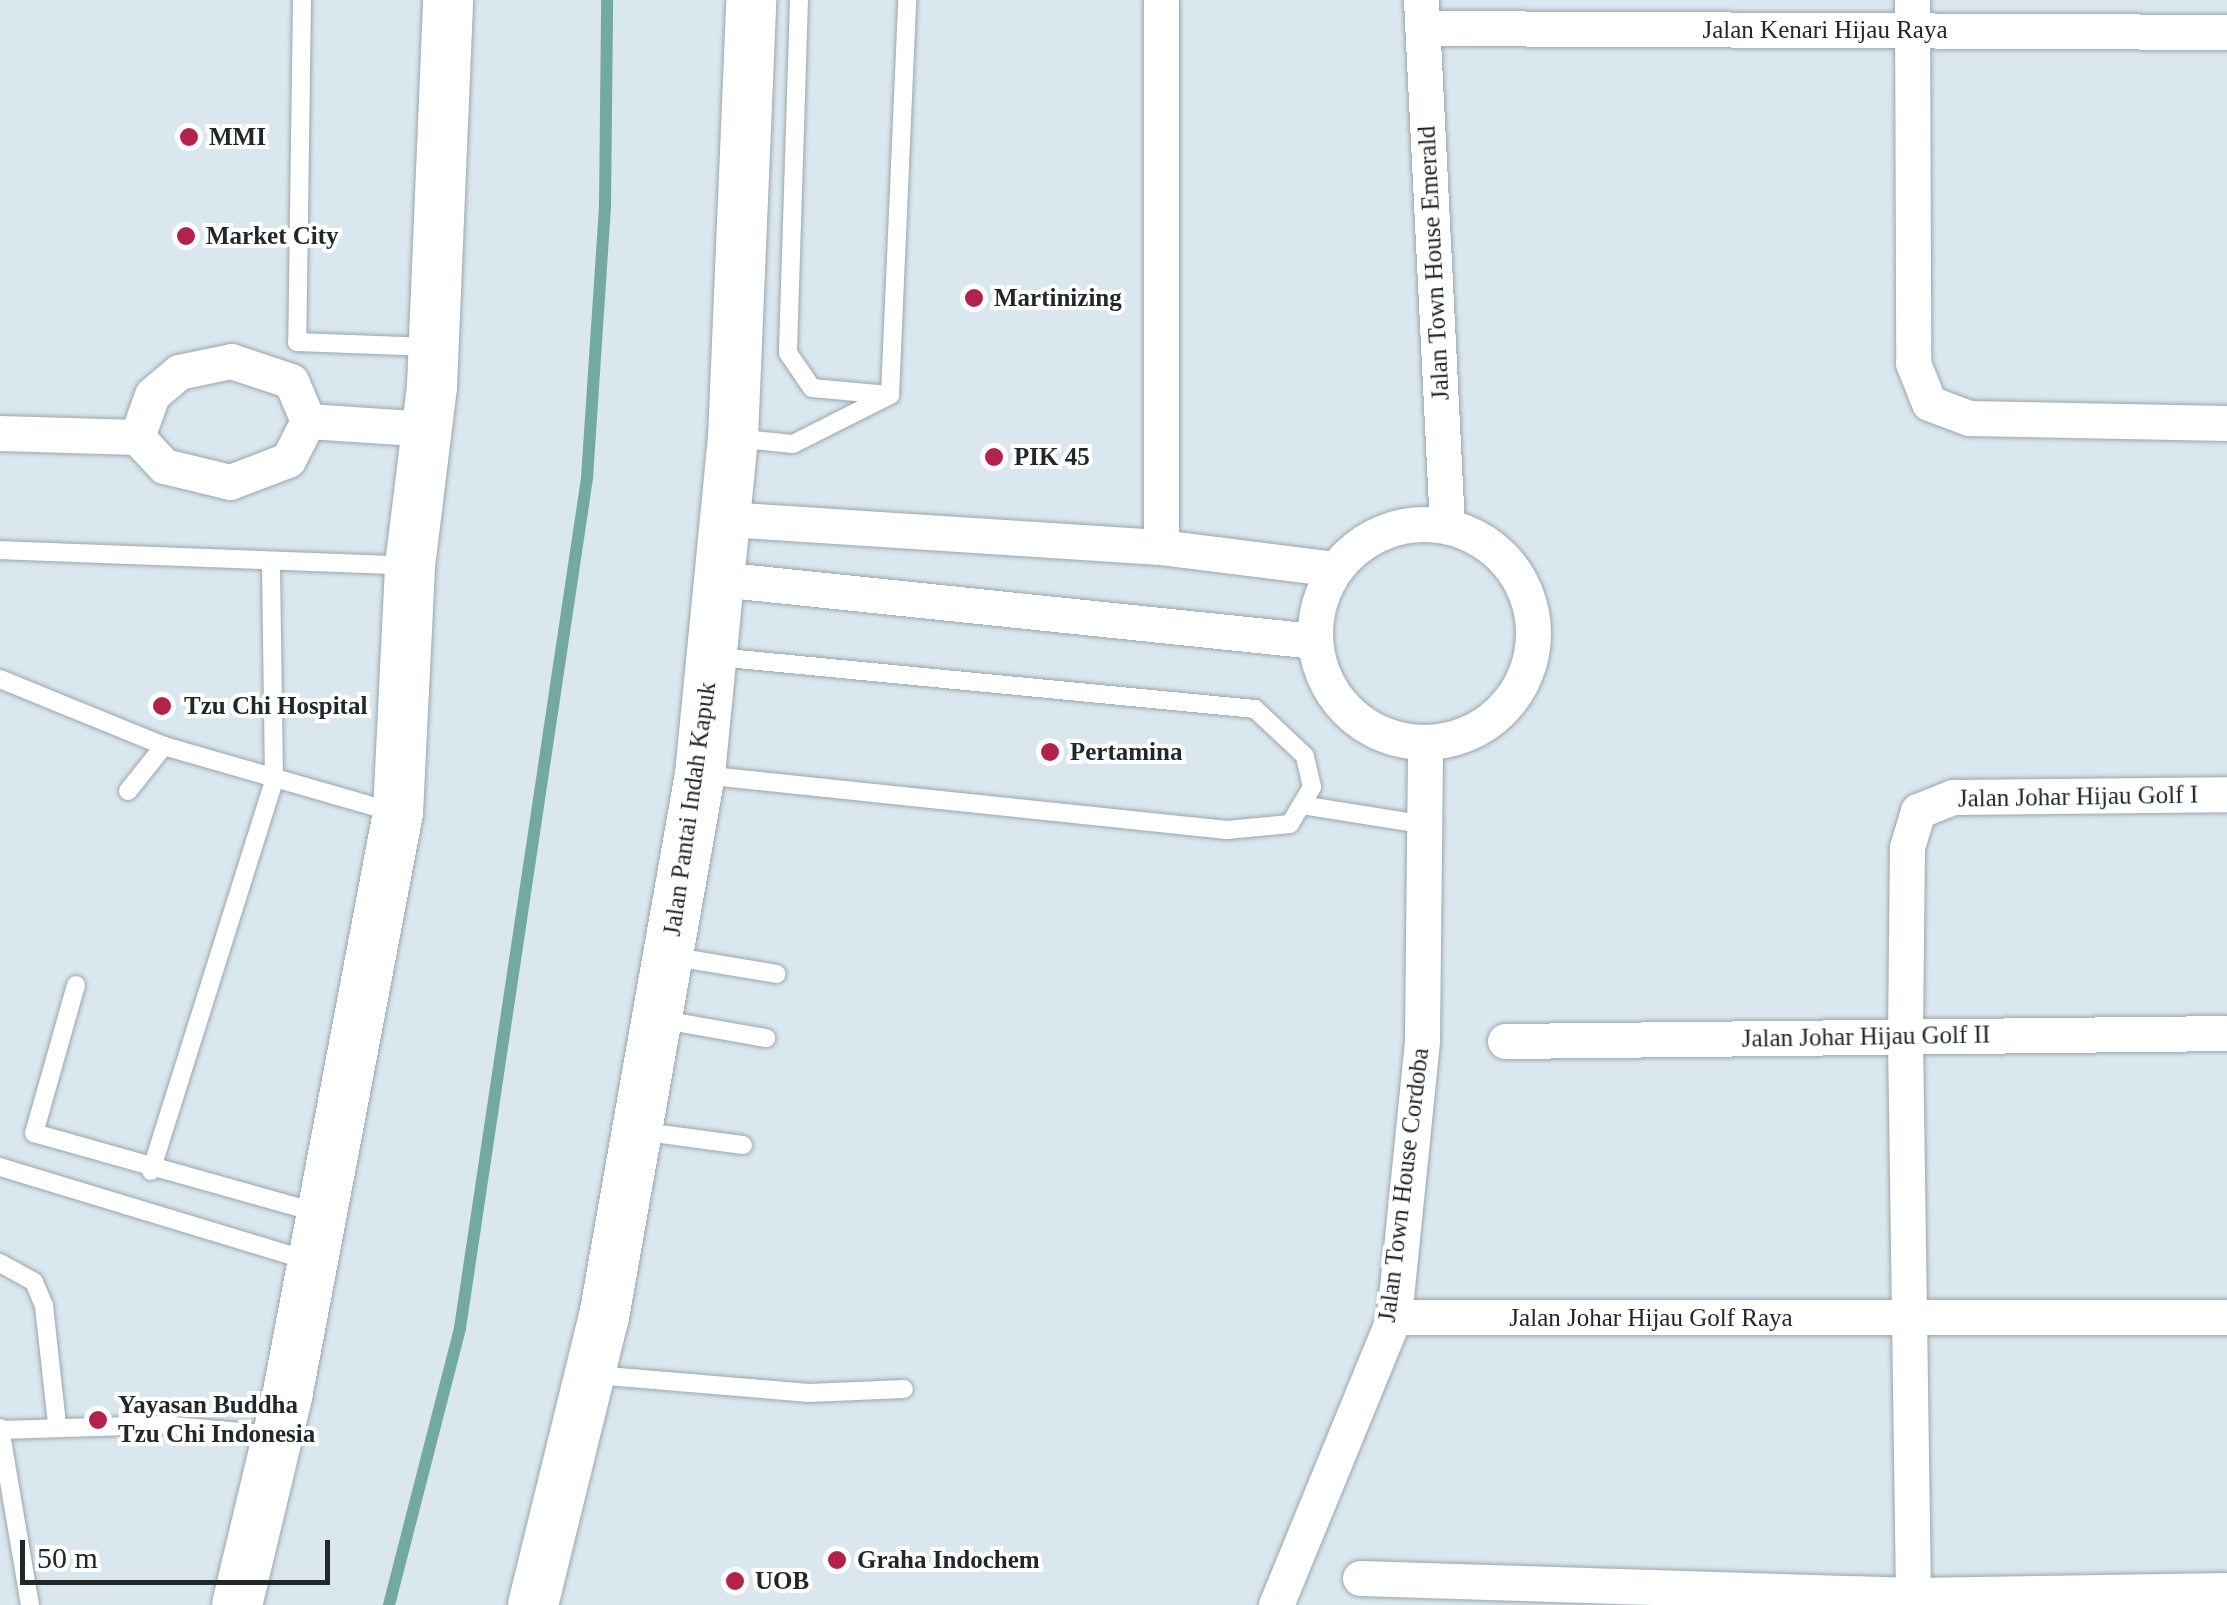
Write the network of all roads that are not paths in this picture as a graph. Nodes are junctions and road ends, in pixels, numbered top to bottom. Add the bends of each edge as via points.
1 (302, 0) edge
2 (448, 0) edge
3 (751, 0) edge
4 (799, 0) edge
5 (907, 0) edge
6 (1161, 0) edge
7 (1422, 14) edge
8 (1913, 15) edge
9 (2227, 32) edge
10 (434, 348) junction
11 (890, 394) junction
12 (308, 421) junction
13 (2227, 422) edge
14 (427, 428) junction
15 (0, 433) edge
16 (137, 436) junction
17 (733, 438) junction
18 (726, 519) junction
19 (1446, 526) junction
20 (1162, 547) junction
21 (0, 550) edge
22 (271, 563) junction
23 (410, 566) junction
24 (1334, 569) junction
25 (719, 579) junction
26 (1314, 641) junction
27 (711, 657) junction
28 (0, 679) edge
29 (1425, 742) junction
30 (164, 746) junction
31 (700, 774) junction
32 (274, 780) junction
33 (128, 791) dead end
34 (2227, 794) edge
35 (1308, 806) junction
36 (398, 813) junction
37 (1421, 824) junction
38 (669, 956) junction
39 (776, 974) dead end
40 (76, 985) dead end
41 (658, 1019) junction
42 (2227, 1033) edge
43 (1905, 1036) junction
44 (766, 1038) dead end
45 (1505, 1040) dead end
46 (638, 1130) junction
47 (743, 1145) dead end
48 (0, 1166) edge
49 (152, 1172) junction
50 (315, 1237) junction
51 (0, 1263) edge
52 (1394, 1317) junction
53 (2227, 1317) edge
54 (1908, 1320) junction
55 (589, 1374) junction
56 (904, 1389) dead end
57 (57, 1423) junction
58 (0, 1429) edge
59 (278, 1436) junction
60 (1360, 1578) dead end
61 (2227, 1590) edge
62 (1912, 1595) junction
63 (30, 1605) edge
64 (236, 1605) edge
65 (534, 1605) edge
66 (1276, 1605) edge

1 - 10 lane via 297,342
2 - 10 main road
3 - 17 main road, Jalan Pantai Indah Kapuk
4 - 11 lane via 788,353 812,388
5 - 11 lane
6 - 20 street
7 - 8 street, Jalan Kenari Hijau Raya
7 - 19 street, Jalan Town House Emerald
8 - 9 street, Jalan Kenari Hijau Raya
8 - 13 street via 1913,363 1929,403 1969,418
10 - 14 main road
11 - 17 lane via 792,444
12 - 14 street
12 - 16 street via 288,460 230,482 164,466
12 - 16 street via 292,381 232,361 180,372 152,395
14 - 23 main road
15 - 16 street
17 - 18 main road, Jalan Pantai Indah Kapuk
18 - 20 street
18 - 25 main road, Jalan Pantai Indah Kapuk
19 - 24 street via 1384,532
19 - 29 street via 1507,561 1534,626 1530,661 1504,706 1460,736
20 - 24 street
21 - 22 lane
22 - 23 lane
22 - 32 lane
23 - 36 main road
24 - 26 street
25 - 26 street
25 - 27 main road, Jalan Pantai Indah Kapuk
26 - 29 street via 1338,702 1392,738
27 - 31 main road, Jalan Pantai Indah Kapuk
27 - 35 lane via 1255,709 1305,756
28 - 30 lane
29 - 37 street, Jalan Town House Cordoba
30 - 32 lane
30 - 33 lane
31 - 35 lane via 1228,830 1276,828
31 - 38 main road, Jalan Pantai Indah Kapuk
32 - 36 lane
32 - 49 lane
34 - 43 street, Jalan Johar Hijau Golf I via 1953,797 1918,811 1907,847
35 - 37 lane
36 - 50 main road
37 - 52 street, Jalan Town House Cordoba via 1422,1039
38 - 39 lane
38 - 41 main road, Jalan Pantai Indah Kapuk
40 - 49 lane via 34,1133
41 - 44 lane
41 - 46 main road, Jalan Pantai Indah Kapuk
42 - 43 street, Jalan Johar Hijau Golf II
43 - 45 street, Jalan Johar Hijau Golf II
43 - 54 street
46 - 47 lane
46 - 55 main road, Jalan Pantai Indah Kapuk
48 - 50 lane
49 - 50 lane
50 - 59 main road
51 - 57 lane via 34,1282 44,1306
52 - 54 street, Jalan Johar Hijau Golf Raya
52 - 66 street, Jalan Town House Cordoba
53 - 54 street, Jalan Johar Hijau Golf Raya
54 - 62 street
55 - 56 lane via 773,1392
55 - 65 main road, Jalan Pantai Indah Kapuk
57 - 58 lane
57 - 59 lane
58 - 63 lane
59 - 64 main road
60 - 62 street
61 - 62 street

